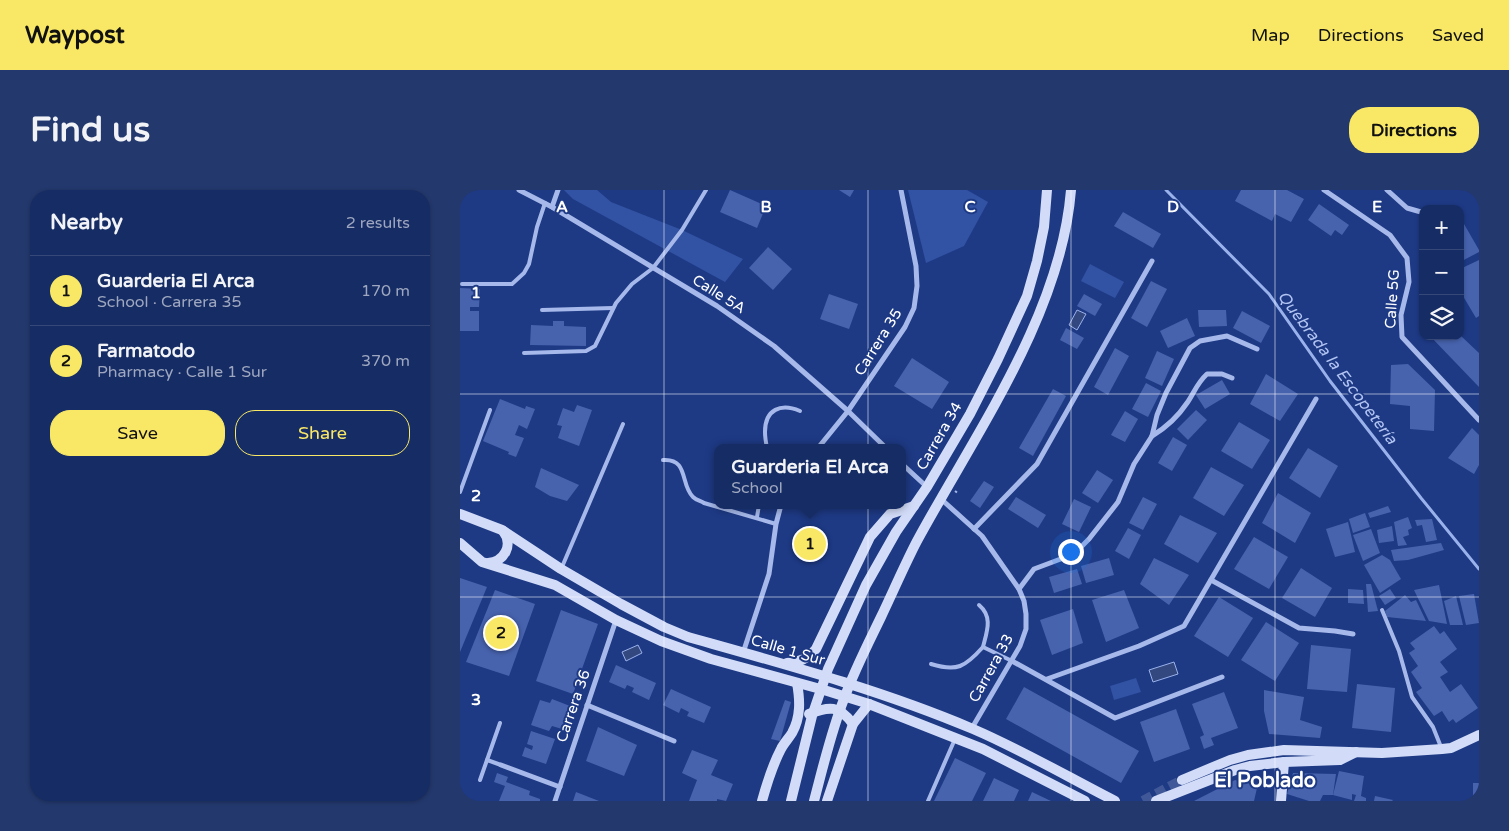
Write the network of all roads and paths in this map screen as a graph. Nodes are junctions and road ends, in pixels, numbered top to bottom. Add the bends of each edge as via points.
1 (519, 190) edge
2 (558, 190) edge
3 (706, 190) edge
4 (901, 190) edge
5 (1046, 190) edge
6 (1071, 190) edge
7 (1324, 190) edge
8 (1387, 190) edge
9 (545, 204) junction
10 (552, 207) junction
11 (1419, 211) edge
12 (1152, 261) dead end
13 (653, 268) junction
14 (462, 284) dead end
15 (613, 308) junction
16 (542, 310) dead end
17 (1257, 349) dead end
18 (524, 353) dead end
19 (1232, 378) dead end
20 (1316, 399) dead end
21 (490, 410) dead end
22 (800, 411) dead end
23 (848, 411) junction
24 (1479, 420) edge
25 (623, 424) dead end
26 (1152, 436) junction
27 (766, 444) edge
28 (821, 444) edge
29 (882, 444) edge
30 (663, 460) dead end
31 (906, 468) edge
32 (926, 487) junction
33 (460, 492) edge
34 (941, 499) junction
35 (714, 506) edge
36 (914, 506) junction
37 (727, 509) edge
38 (758, 509) edge
39 (780, 509) edge
40 (905, 509) edge
41 (906, 509) edge
42 (460, 514) edge
43 (757, 517) junction
44 (776, 524) junction
45 (974, 529) junction
46 (502, 530) junction
47 (460, 543) edge
48 (482, 562) junction
49 (562, 569) junction
50 (1211, 580) junction
51 (1018, 589) junction
52 (979, 605) dead end
53 (1382, 610) dead end
54 (616, 620) junction
55 (1353, 634) dead end
56 (983, 647) junction
57 (743, 652) junction
58 (1012, 661) junction
59 (780, 663) junction
60 (930, 664) dead end
61 (1222, 677) dead end
62 (1047, 679) junction
63 (797, 683) junction
64 (869, 704) junction
65 (587, 705) junction
66 (798, 719) junction
67 (500, 723) dead end
68 (853, 724) junction
69 (972, 729) junction
70 (1479, 735) edge
71 (956, 737) junction
72 (674, 741) dead end
73 (1442, 749) junction
74 (1356, 752) junction
75 (487, 760) junction
76 (1284, 762) junction
77 (501, 765) joint
78 (480, 780) dead end
79 (1182, 780) tunnel mouth
80 (560, 787) junction
81 (554, 801) edge
82 (762, 801) edge
83 (791, 801) edge
84 (814, 801) edge
85 (827, 801) edge
86 (928, 801) edge
87 (1085, 801) edge
88 (1115, 801) edge
89 (1156, 801) edge
90 (1281, 801) edge

1 - 9 street, Calle 5A
2 - 10 street
3 - 13 lane via 682,230
4 - 23 street, Carrera 35 via 916,266 918,286 914,308 905,327
5 - 32 street, Carrera 34 via 1044,227 1027,296 974,406
6 - 34 street via 1063,242 1043,302 996,402
7 - 24 street, Calle 5G via 1390,235 1407,258 1409,282 1401,315 1402,337
8 - 11 street via 1407,208
9 - 10 street, Calle 5A
9 - 14 lane via 524,273 512,284
10 - 13 street, Calle 5A
12 - 45 street via 1037,464
13 - 15 lane via 632,284
13 - 23 street, Calle 5A via 717,306 774,346
15 - 16 lane
15 - 18 lane via 595,346 586,351
17 - 26 street via 1227,336 1200,341 1190,348 1166,393
19 - 26 street via 1207,374 1169,426
20 - 50 street
21 - 33 lane
22 - 27 lane via 783,407 772,412 767,419
23 - 28 street, Carrera 35
23 - 29 street, Calle 5A
25 - 49 lane
26 - 51 street via 1134,464 1118,502 1089,539 1074,554 1034,569
30 - 35 lane via 671,459 678,463 694,498
31 - 32 street
32 - 36 street, Carrera 34
34 - 45 street
34 - 84 street via 916,543 852,676
36 - 41 street
36 - 83 street, Carrera 34 via 874,569 828,669 812,716
37 - 43 lane
38 - 43 lane
39 - 44 street
40 - 59 street via 890,514 870,537 816,649 802,661
42 - 46 street, Calle 1 Sur
43 - 44 lane
44 - 57 street via 769,574
45 - 51 street
46 - 48 street via 508,542 505,554 495,562
46 - 49 street, Calle 1 Sur
47 - 48 street, Calle 1 Sur
48 - 54 street, Calle 1 Sur via 555,585
49 - 57 street, Calle 1 Sur via 664,627
50 - 55 street via 1299,628
50 - 62 street via 1184,626
51 - 58 street, Carrera 33 via 1024,601 1026,629
52 - 56 lane via 988,616 989,624
53 - 73 lane via 1399,651 1412,697 1433,728
54 - 63 street, Calle 1 Sur via 686,651
54 - 65 street, Carrera 36
56 - 58 lane
56 - 60 lane via 964,665 943,668
57 - 59 street, Calle 1 Sur
58 - 62 street
58 - 69 street, Carrera 33
59 - 69 street, Calle 1 Sur via 867,689
61 - 62 street via 1116,718
63 - 64 street, Calle 1 Sur
63 - 66 street
64 - 68 street
64 - 71 street, Calle 1 Sur
65 - 72 street
65 - 80 street, Carrera 36
66 - 68 street via 834,708
66 - 82 street via 768,777
67 - 75 lane
68 - 85 street
69 - 88 street, Calle 1 Sur
70 - 73 street
71 - 86 lane
71 - 87 street, Calle 1 Sur
73 - 74 street
74 - 76 street via 1340,760
74 - 79 street via 1263,752 1230,760
75 - 77 lane
75 - 78 lane
76 - 89 street via 1235,770
76 - 90 street
77 - 80 street
80 - 81 street, Carrera 36

